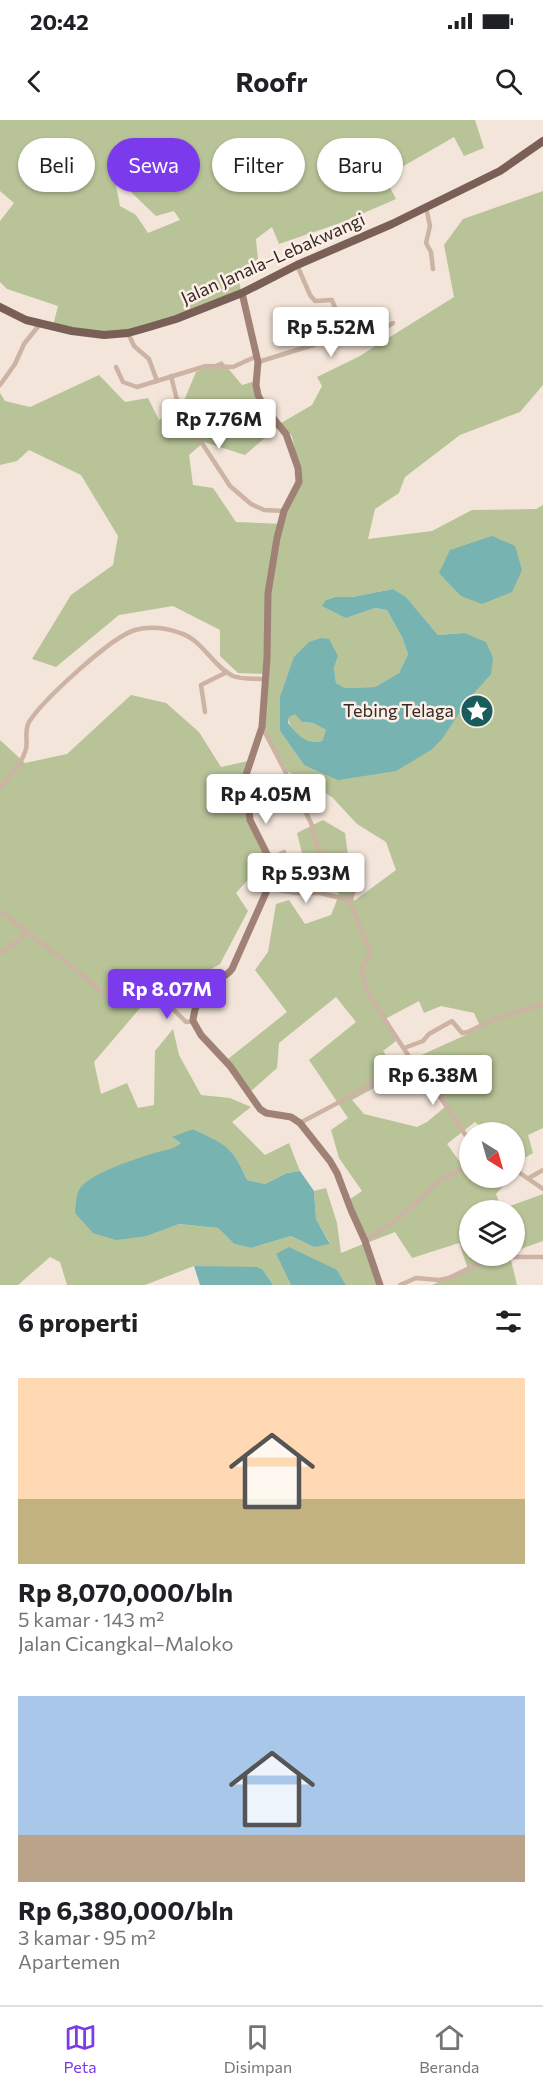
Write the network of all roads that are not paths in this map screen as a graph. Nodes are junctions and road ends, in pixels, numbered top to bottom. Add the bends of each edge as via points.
1 (543, 141) edge
2 (426, 207) junction
3 (297, 265) junction
4 (433, 269) dead end
5 (242, 292) junction
6 (0, 307) edge
7 (393, 323) dead end
8 (40, 324) junction
9 (128, 333) junction
10 (347, 339) junction
11 (257, 359) junction
12 (116, 367) dead end
13 (171, 376) junction
14 (157, 381) junction
15 (0, 385) edge
16 (284, 511) junction
17 (227, 672) junction
18 (265, 679) junction
19 (205, 712) dead end
20 (262, 727) junction
21 (0, 787) edge
22 (284, 852) dead end
23 (270, 860) junction
24 (268, 888) junction
25 (349, 900) junction
26 (0, 911) edge
27 (28, 933) junction
28 (0, 954) edge
29 (212, 984) junction
30 (153, 989) junction
31 (543, 1004) edge
32 (193, 1021) junction
33 (404, 1048) junction
34 (410, 1058) junction
35 (300, 1124) junction
36 (459, 1125) edge
37 (459, 1170) edge
38 (543, 1170) edge
39 (525, 1176) edge
40 (529, 1178) junction
41 (543, 1189) edge
42 (365, 1241) junction
43 (543, 1257) edge
44 (380, 1285) edge
45 (400, 1285) edge

1 - 2 main road, Jalan Janala–Lebakwangi via 500,171
2 - 3 main road, Jalan Janala–Lebakwangi
2 - 4 street via 430,226 426,243
3 - 5 main road, Jalan Janala–Lebakwangi
3 - 10 street via 315,301 332,300
5 - 9 main road, Jalan Janala–Lebakwangi via 176,319
5 - 11 street
6 - 8 main road, Jalan Janala–Lebakwangi
7 - 10 street via 370,337
8 - 9 main road, Jalan Janala–Lebakwangi via 104,335
8 - 15 street
9 - 14 street via 134,346 149,359
10 - 11 street via 327,348 323,342
11 - 13 street via 233,367 206,366
11 - 16 street via 258,395 286,434 298,468 298,482
12 - 14 street via 123,382 130,386
13 - 14 street
13 - 16 street via 179,408 230,486 251,504 264,510
16 - 18 street via 268,593
17 - 18 street
17 - 19 street via 201,685
17 - 21 street via 184,633 148,628 121,636 62,686 29,723 26,750
18 - 20 street
20 - 23 street via 248,767 246,790 250,820
20 - 25 street via 315,830 319,849 323,854 340,854 355,872 357,883
22 - 23 street
23 - 24 street
24 - 25 street
24 - 29 street via 232,969
25 - 33 street via 370,951 361,970 368,993
26 - 27 street
27 - 28 street
27 - 30 street via 99,990 107,993
29 - 30 street via 190,982
29 - 32 street via 197,1003
30 - 32 street via 186,1022
31 - 33 street via 468,1032 462,1033 452,1021 423,1041
32 - 35 street via 260,1109 291,1117
33 - 34 street
34 - 35 street via 341,1103
34 - 36 street via 421,1068
35 - 42 street via 337,1173
37 - 42 street via 439,1181 400,1217
38 - 40 street
39 - 40 street
40 - 41 street
42 - 44 street
43 - 45 street via 492,1257 449,1278 416,1278

